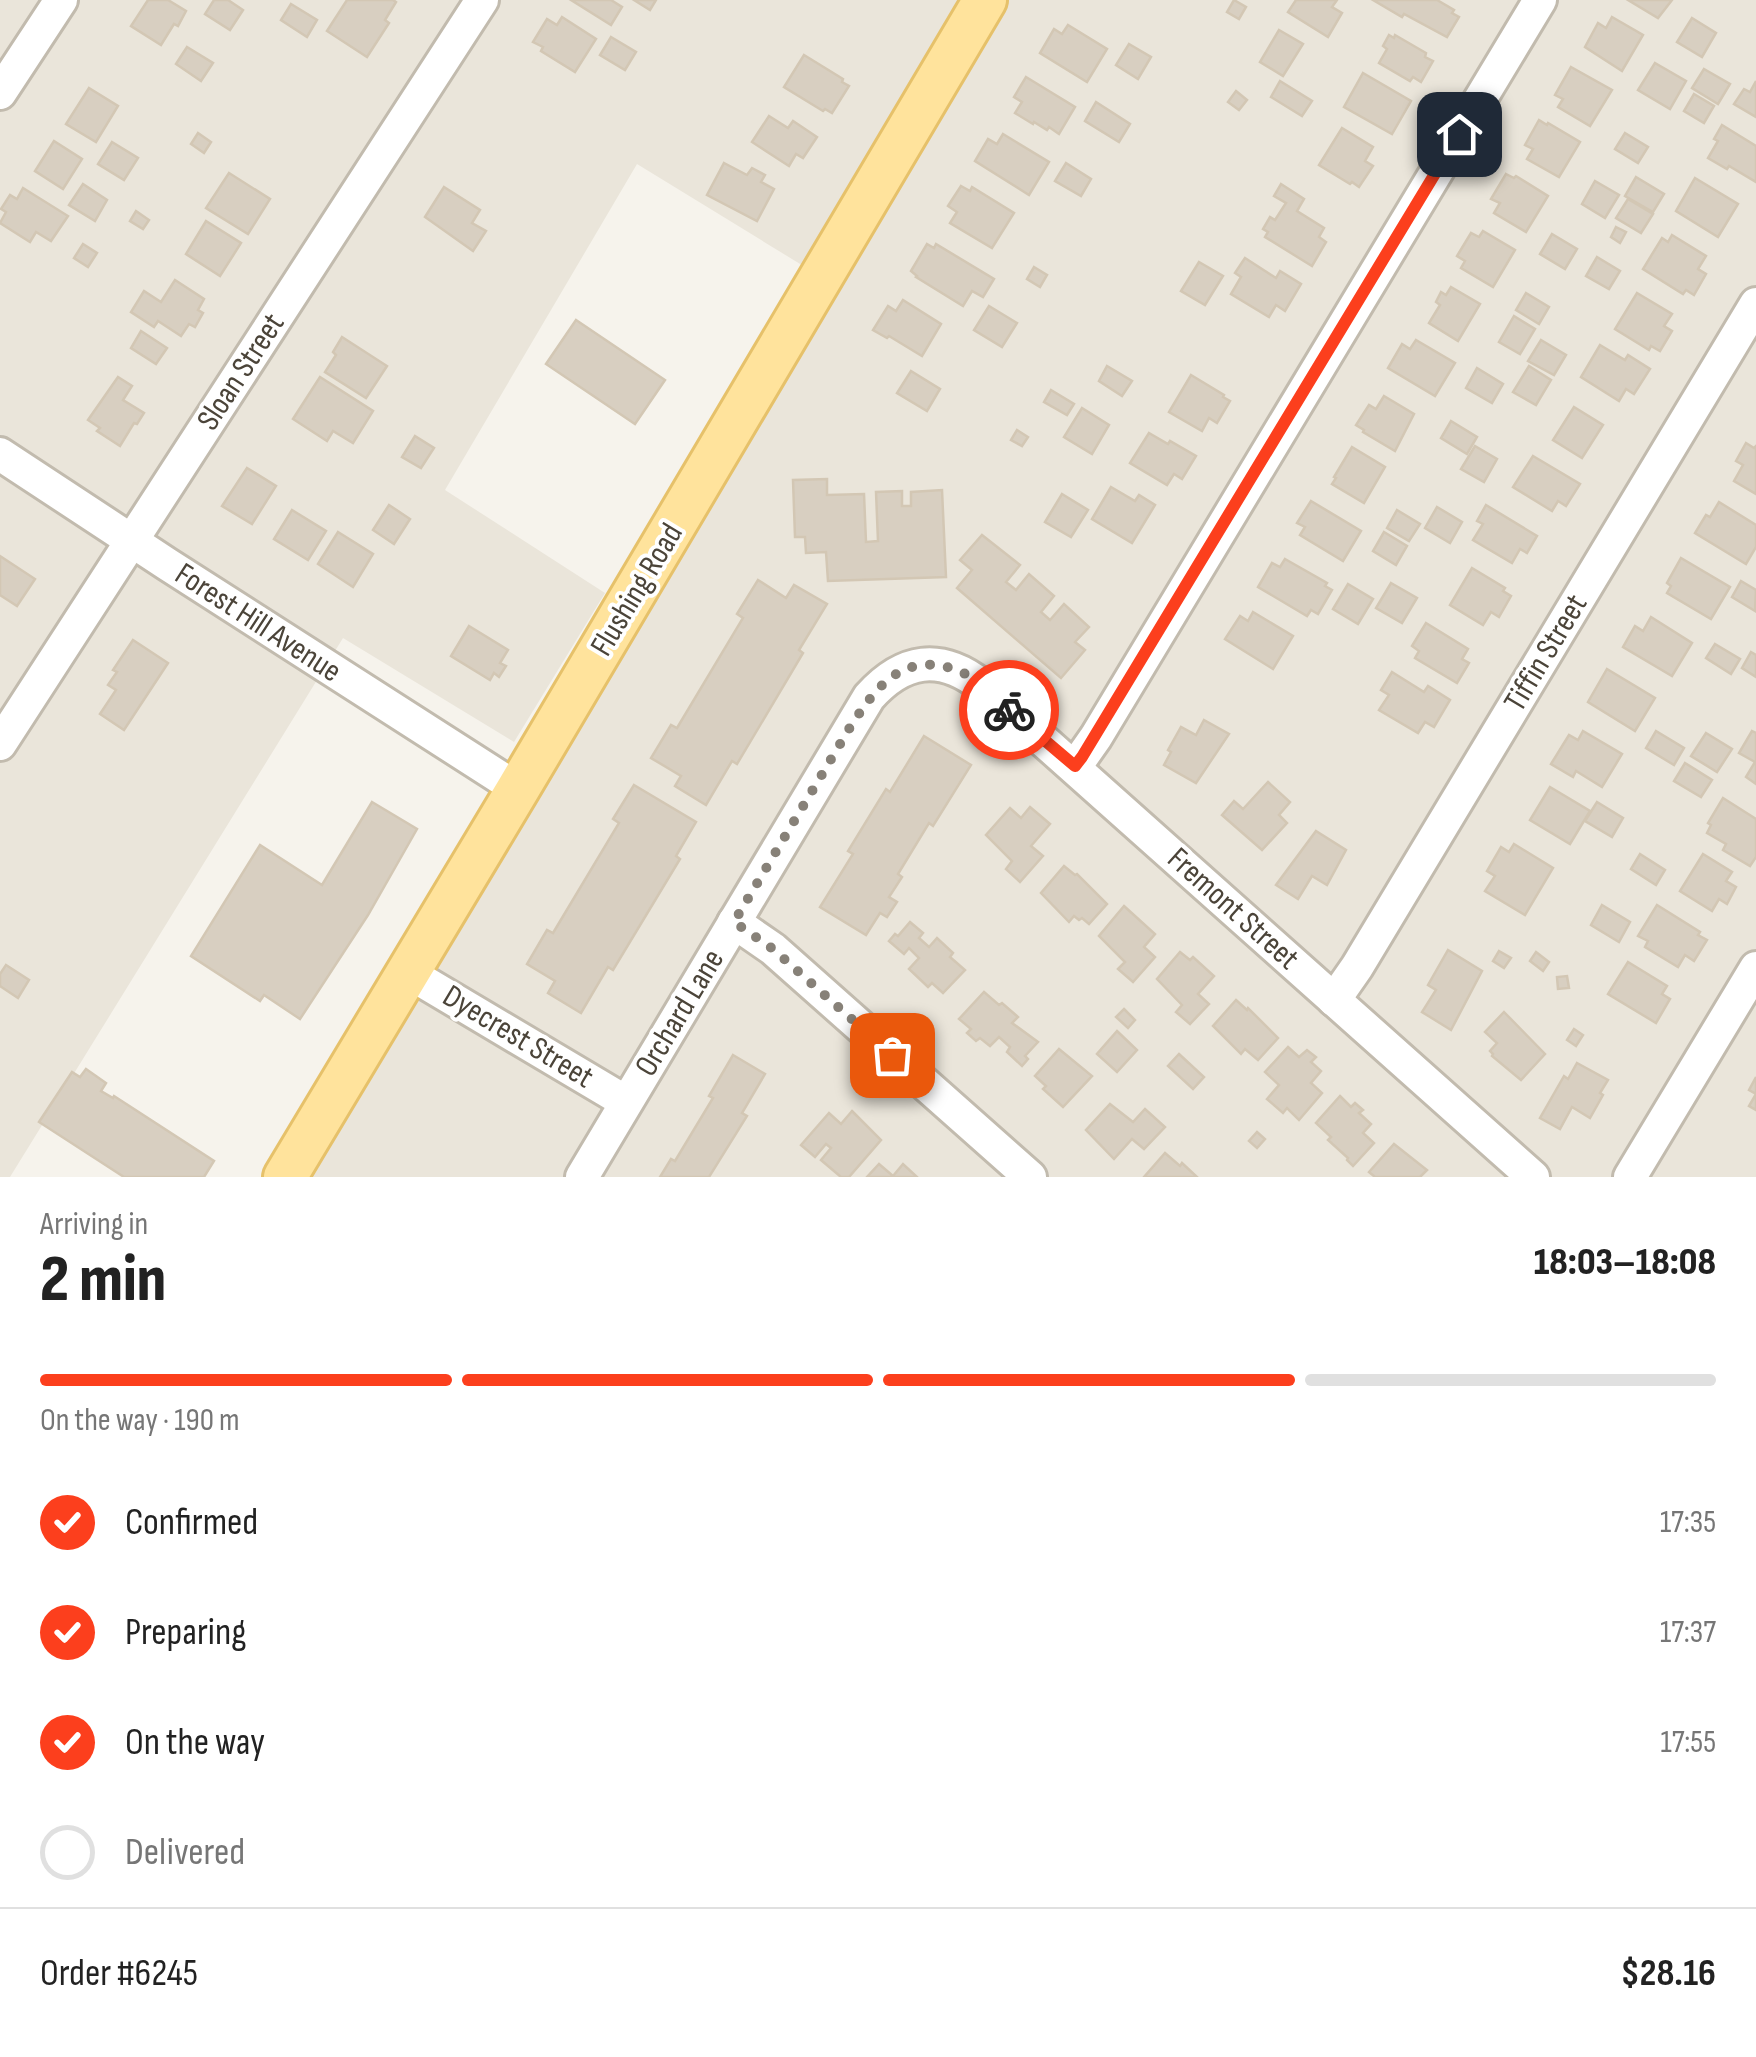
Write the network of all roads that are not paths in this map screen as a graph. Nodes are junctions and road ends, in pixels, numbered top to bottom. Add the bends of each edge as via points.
1 (60, 0) edge
2 (482, 0) edge
3 (985, 0) edge
4 (1540, 0) edge
5 (0, 93) edge
6 (1756, 304) edge
7 (0, 454) edge
8 (132, 540) junction
9 (920, 665) joint
10 (0, 744) edge
11 (1075, 766) junction
12 (518, 789) junction
13 (734, 922) junction
14 (1756, 968) edge
15 (409, 972) junction
16 (1334, 1000) junction
17 (626, 1102) junction
18 (285, 1177) edge
19 (582, 1177) edge
20 (1030, 1177) edge
21 (1534, 1177) edge
22 (1630, 1177) edge

1 - 5 street
2 - 8 street, Sloan Street
3 - 12 main road, Flushing Road
4 - 11 street
6 - 16 street, Tiffin Street
7 - 8 street, Forest Hill Avenue
8 - 10 street, Sloan Street
8 - 12 street, Forest Hill Avenue
9 - 11 street, Fremont Street via 966,674
9 - 13 street, Orchard Lane via 894,674 870,698
11 - 16 street, Fremont Street
12 - 15 main road, Flushing Road
13 - 17 street, Orchard Lane
13 - 20 street
14 - 22 street
15 - 17 street, Dyecrest Street
15 - 18 main road, Flushing Road
16 - 21 street, Fremont Street
17 - 19 street, Orchard Lane

